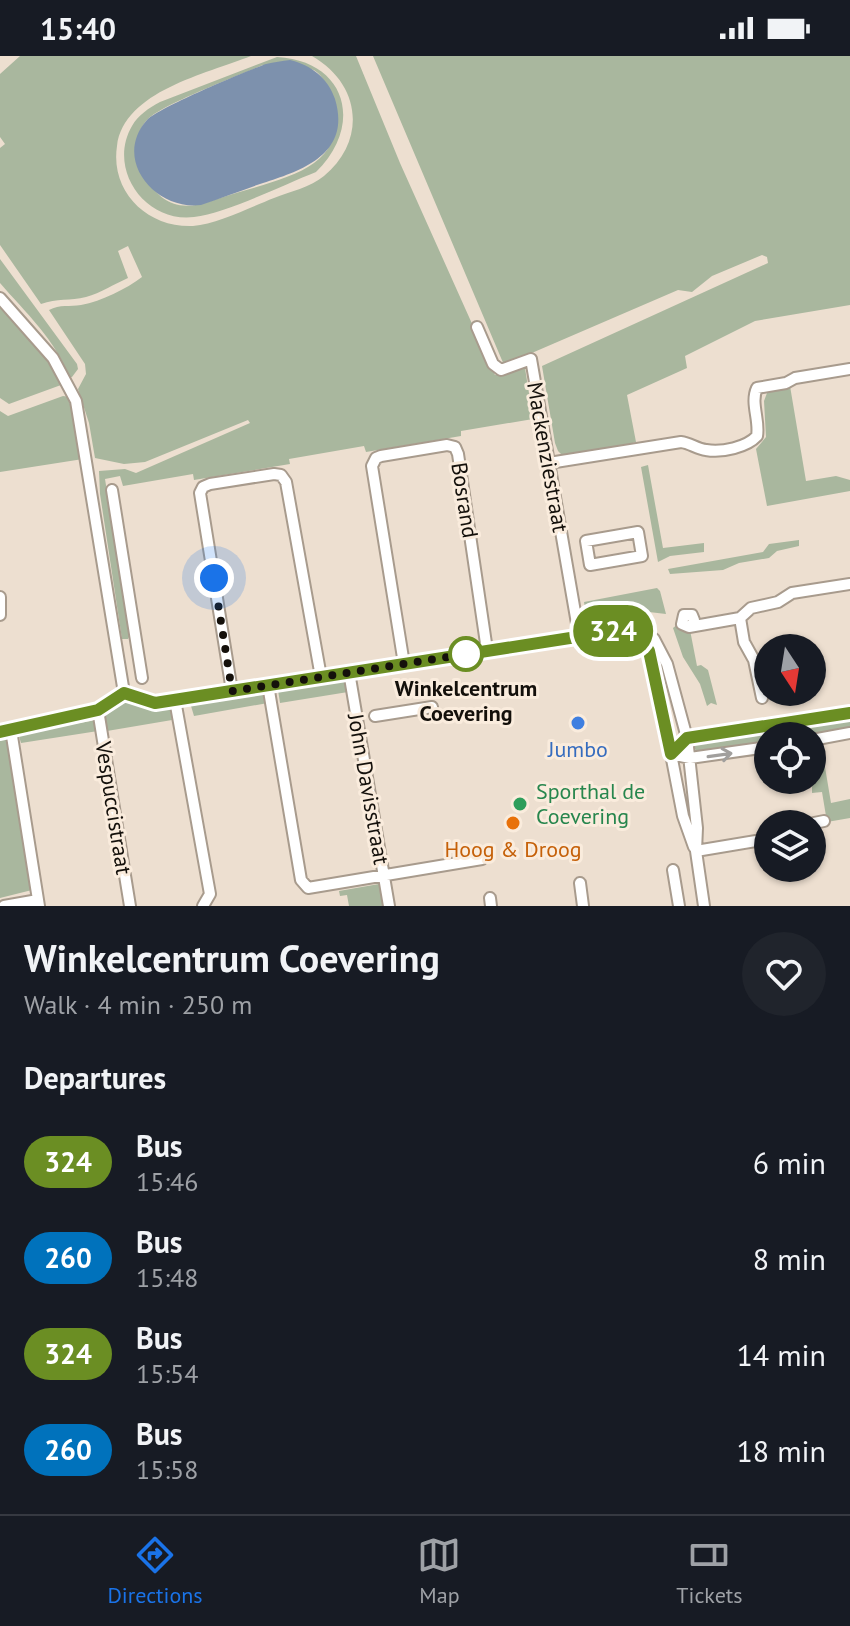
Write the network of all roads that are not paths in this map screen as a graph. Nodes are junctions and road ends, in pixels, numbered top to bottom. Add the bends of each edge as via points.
1 (0, 298) edge
2 (477, 327) dead end
3 (850, 369) edge
4 (549, 463) junction
5 (112, 490) dead end
6 (588, 555) junction
7 (566, 559) junction
8 (850, 584) edge
9 (0, 597) edge
10 (0, 615) edge
11 (740, 618) junction
12 (692, 625) dead end
13 (637, 632) junction
14 (579, 635) junction
15 (136, 640) junction
16 (117, 644) junction
17 (487, 650) junction
18 (754, 660) edge
19 (404, 664) junction
20 (349, 672) junction
21 (321, 677) junction
22 (142, 678) dead end
23 (268, 685) junction
24 (232, 691) junction
25 (124, 693) junction
26 (175, 700) junction
27 (432, 707) dead end
28 (98, 710) junction
29 (850, 713) edge
30 (375, 716) dead end
31 (6, 731) edge
32 (850, 733) edge
33 (826, 737) edge
34 (687, 738) junction
35 (754, 749) edge
36 (671, 754) junction
37 (690, 758) junction
38 (754, 841) edge
39 (696, 851) junction
40 (482, 859) dead end
41 (673, 870) dead end
42 (383, 876) junction
43 (580, 883) dead end
44 (38, 903) edge
45 (4, 906) edge
46 (130, 906) edge
47 (203, 906) edge
48 (389, 906) edge
49 (583, 906) edge
50 (679, 906) edge
51 (704, 906) edge

1 - 16 street via 53,358 81,415
2 - 4 street, Mackenziestraat via 493,364 501,370 531,359
3 - 4 street via 757,388 759,427 745,445 704,450 681,442
4 - 7 street, Mackenziestraat
5 - 15 street
6 - 6 street via 590,565 642,556 638,532 586,541
6 - 7 street
7 - 14 street, Mackenziestraat
8 - 11 street via 792,593 751,608
9 - 10 street
11 - 12 street
11 - 18 street
13 - 14 street
13 - 34 street via 654,639 667,664
13 - 36 street via 649,651
14 - 17 street
15 - 16 street
15 - 22 street
16 - 25 street
17 - 19 street
17 - 19 street, Bosrand via 455,447 381,456 372,466
19 - 20 street
20 - 21 street
20 - 42 street, John Davisstraat
21 - 23 street
21 - 24 street via 286,482 274,474 210,484 200,493
23 - 24 street
23 - 42 street via 301,880 308,888
24 - 26 street
25 - 26 street via 155,703
25 - 28 street
26 - 47 street via 210,894
27 - 30 street
28 - 31 street
28 - 46 street, Vespuccistraat
29 - 34 street
31 - 44 street
32 - 33 street
34 - 36 street
34 - 37 street
37 -> 35 street
36 - 37 street
36 - 39 street
37 - 39 street
38 - 39 street
39 - 51 street
40 - 42 street
41 - 50 street
42 - 48 street, John Davisstraat
43 - 49 street
44 - 45 street

